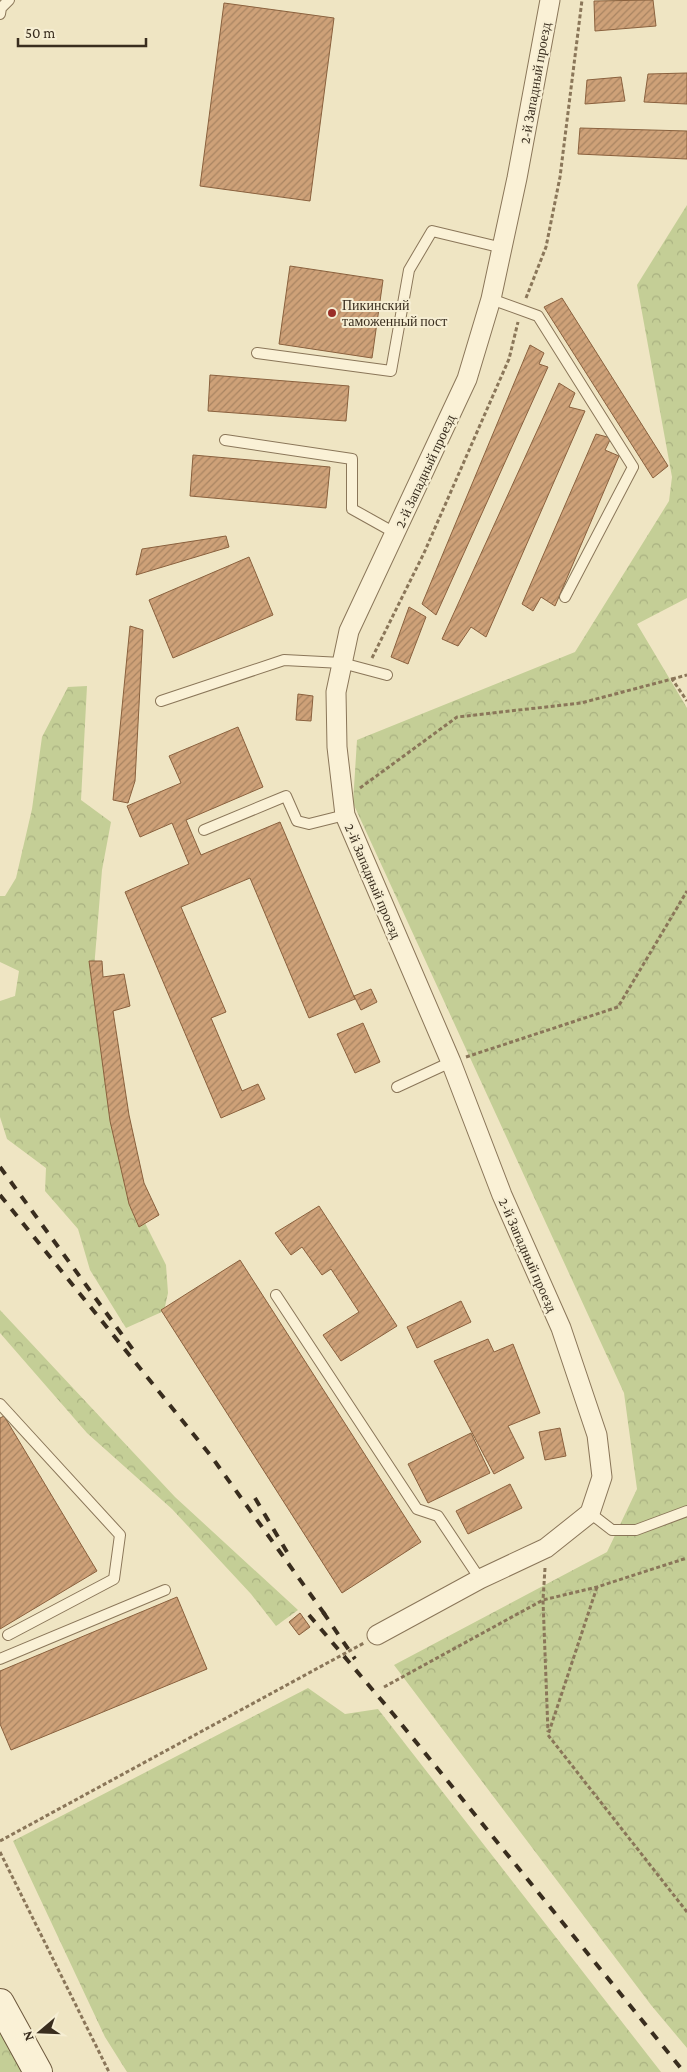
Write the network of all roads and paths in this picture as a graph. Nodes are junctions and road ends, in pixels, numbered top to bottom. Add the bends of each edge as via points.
1 (9, 0) edge
2 (550, 0) edge
3 (0, 14) edge
4 (503, 248) junction
5 (491, 299) junction
6 (257, 353) dead end
7 (225, 440) dead end
8 (395, 533) junction
9 (565, 597) dead end
10 (342, 663) junction
11 (387, 675) dead end
12 (687, 675) edge
13 (672, 679) junction
14 (687, 701) edge
15 (161, 702) dead end
16 (344, 808) junction
17 (204, 830) dead end
18 (687, 891) edge
19 (451, 1062) junction
20 (396, 1087) dead end
21 (276, 1294) dead end
22 (0, 1404) edge
23 (687, 1511) edge
24 (590, 1512) junction
25 (546, 1548) junction
26 (687, 1558) edge
27 (480, 1579) junction
28 (597, 1587) junction
29 (165, 1590) dead end
30 (543, 1600) junction
31 (8, 1635) dead end
32 (377, 1635) joint
33 (0, 1659) edge
34 (384, 1687) dead end
35 (548, 1735) junction
36 (0, 1841) edge
37 (0, 1852) edge
38 (687, 1912) edge
39 (0, 2003) edge
40 (38, 2072) edge
41 (109, 2072) edge

1 - 3 lane
2 - 4 street, 2-й Западный проезд
4 - 5 street, 2-й Западный проезд
4 - 6 lane via 432,231 409,270 391,371
5 - 8 street, 2-й Западный проезд via 467,379
5 - 9 lane via 538,316 633,467
7 - 8 lane via 352,459 352,509
8 - 10 street, 2-й Западный проезд via 349,631
10 - 11 lane
10 - 15 lane via 284,660
10 - 16 street, 2-й Западный проезд via 336,692 337,747
12 - 13 path
13 - 14 path
13 - 16 path via 581,703 457,717
16 - 17 lane via 309,824 297,821 286,796
16 - 19 street, 2-й Западный проезд
18 - 19 path via 618,1007
19 - 20 lane
19 - 24 street, 2-й Западный проезд via 502,1195 561,1328 597,1435 602,1477
21 - 27 lane via 417,1510 438,1516
22 - 31 lane via 120,1535 114,1579
23 - 24 lane via 636,1530 612,1530
24 - 25 street
25 - 27 street
25 - 30 path
26 - 28 path
27 - 32 street
28 - 30 path
28 - 35 path
29 - 33 lane
30 - 34 path
30 - 35 path
32 - 36 path
35 - 38 path
37 - 41 path
39 - 40 main road

